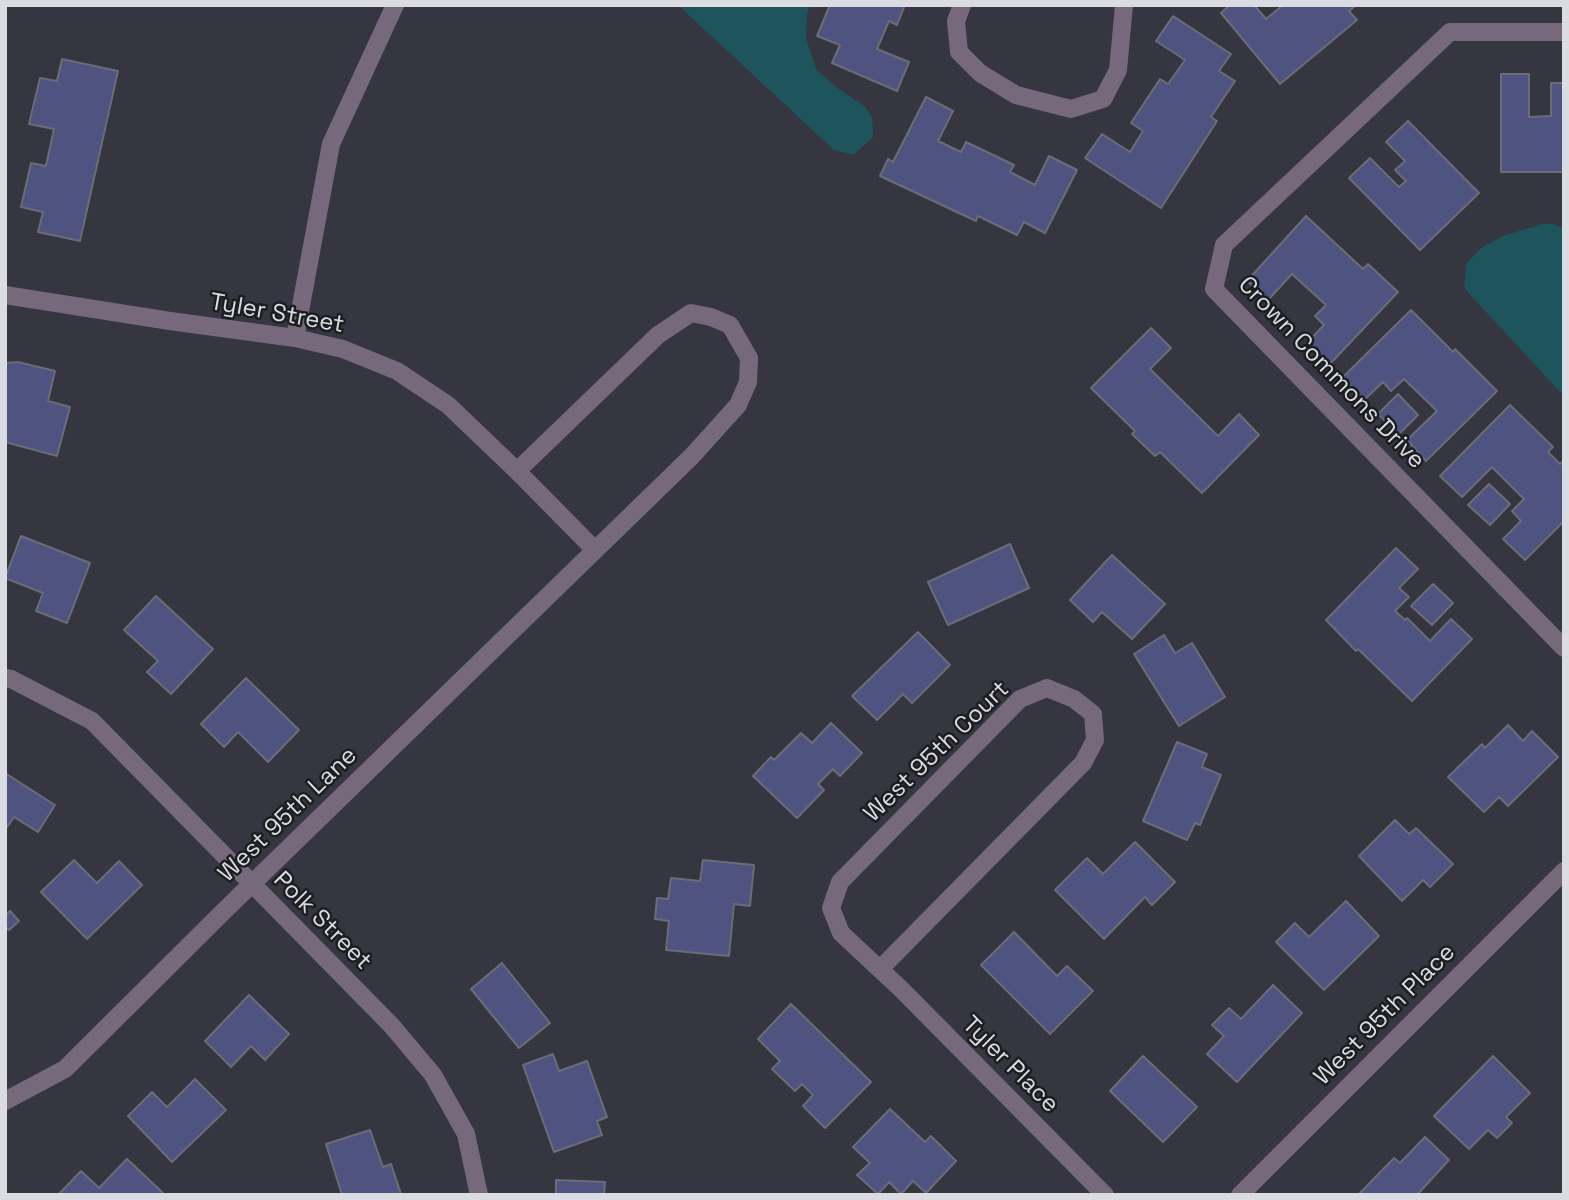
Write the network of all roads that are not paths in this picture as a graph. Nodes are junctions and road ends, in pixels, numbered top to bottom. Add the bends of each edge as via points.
1 (395, 5) edge
2 (962, 5) edge
3 (1124, 5) edge
4 (1564, 32) edge
5 (5, 295) edge
6 (295, 338) junction
7 (517, 471) junction
8 (595, 550) junction
9 (1564, 648) edge
10 (5, 678) edge
11 (1564, 871) edge
12 (252, 884) junction
13 (880, 969) junction
14 (5, 1101) edge
15 (479, 1195) edge
16 (1105, 1195) edge
17 (1240, 1195) edge

1 - 6 street via 331,144
2 - 3 street via 956,22 959,52 980,73 1016,95 1071,109 1103,99 1118,70
4 - 9 street, Crown Commons Drive via 1450,32 1224,245 1214,289
5 - 6 street, Tyler Street
6 - 7 street, Tyler Street via 343,349 397,370 448,405
7 - 8 street, Tyler Street
7 - 8 street, West 95th Lane via 657,335 691,313 730,326 749,358 748,382 738,405
8 - 12 street, West 95th Lane
10 - 12 street, Polk Street via 92,721
11 - 17 street, West 95th Place
12 - 14 street, West 95th Lane via 65,1069
12 - 15 street, Polk Street via 392,1026 433,1075 466,1135
13 - 13 street, West 95th Court via 1083,763 1095,740 1093,714 1074,699 1047,688 1020,699 840,882 831,908 841,933
13 - 16 street, Tyler Place

